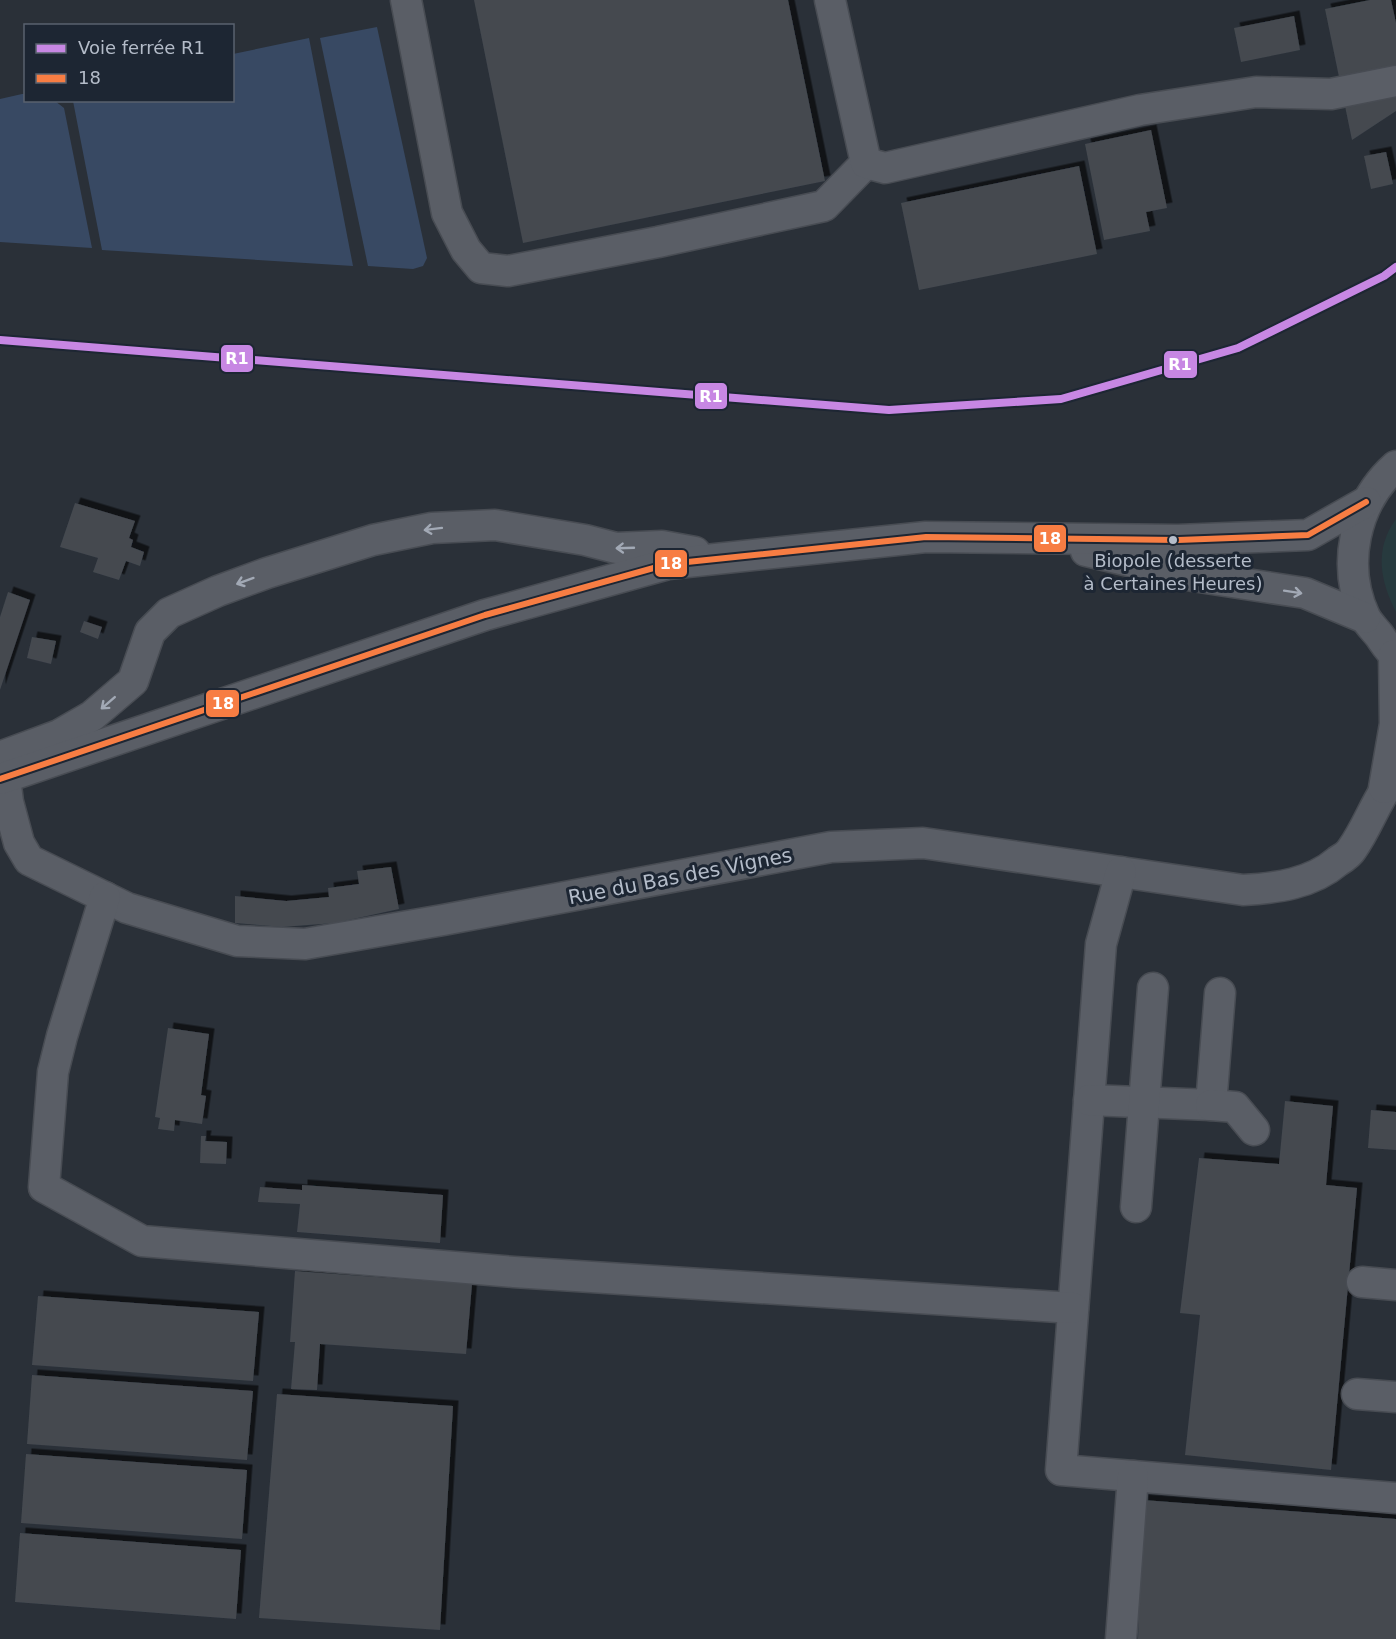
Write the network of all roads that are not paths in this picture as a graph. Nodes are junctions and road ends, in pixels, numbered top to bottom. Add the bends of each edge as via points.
1 (406, 0) edge
2 (830, 0) edge
3 (1396, 81) edge
4 (866, 163) junction
5 (1396, 466) edge
6 (1366, 502) junction
7 (1030, 538) junction
8 (725, 558) junction
9 (1365, 618) junction
10 (1395, 656) edge
11 (3, 767) edge
12 (1390, 781) edge
13 (1121, 872) junction
14 (105, 897) junction
15 (1153, 988) dead end
16 (1220, 993) dead end
17 (1089, 1100) junction
18 (1145, 1102) junction
19 (1211, 1105) junction
20 (1254, 1130) dead end
21 (1136, 1207) dead end
22 (1362, 1282) dead end
23 (1396, 1284) edge
24 (1073, 1308) junction
25 (1358, 1394) dead end
26 (1396, 1397) edge
27 (1133, 1476) junction
28 (1396, 1498) edge
29 (1121, 1639) edge

1 - 4 street via 447,213 466,250 481,268 508,271 824,206
2 - 4 street
3 - 4 street via 1331,94 1256,92 1209,99 1140,110 885,168
5 - 6 street
6 - 7 street via 1308,535 1178,540
6 - 9 street via 1354,540 1353,580
7 - 8 street via 926,537
7 -> 9 street via 1193,576 1305,593
8 - 11 street via 668,564 485,615 78,752
8 -> 11 street via 662,546 616,548 495,525 432,528 373,540 247,580 169,613 150,632 133,681 92,716
9 - 10 street
10 - 12 street, Rue du Bas des Vignes
11 - 14 street, Rue du Bas des Vignes via 19,843 29,860
12 - 13 street, Rue du Bas des Vignes via 1351,850 1327,871 1304,882 1243,890
13 - 14 street, Rue du Bas des Vignes via 923,843 831,847 305,944 237,941 127,908
13 - 17 street via 1101,944
14 - 24 street via 53,1072 44,1187 142,1240 514,1272
15 - 18 street
16 - 19 street
17 - 18 street
17 - 24 street
18 - 19 street
18 - 21 street
19 - 20 street via 1234,1107
22 - 23 street
24 - 27 street via 1061,1470
25 - 26 street
27 - 28 street
27 - 29 street

